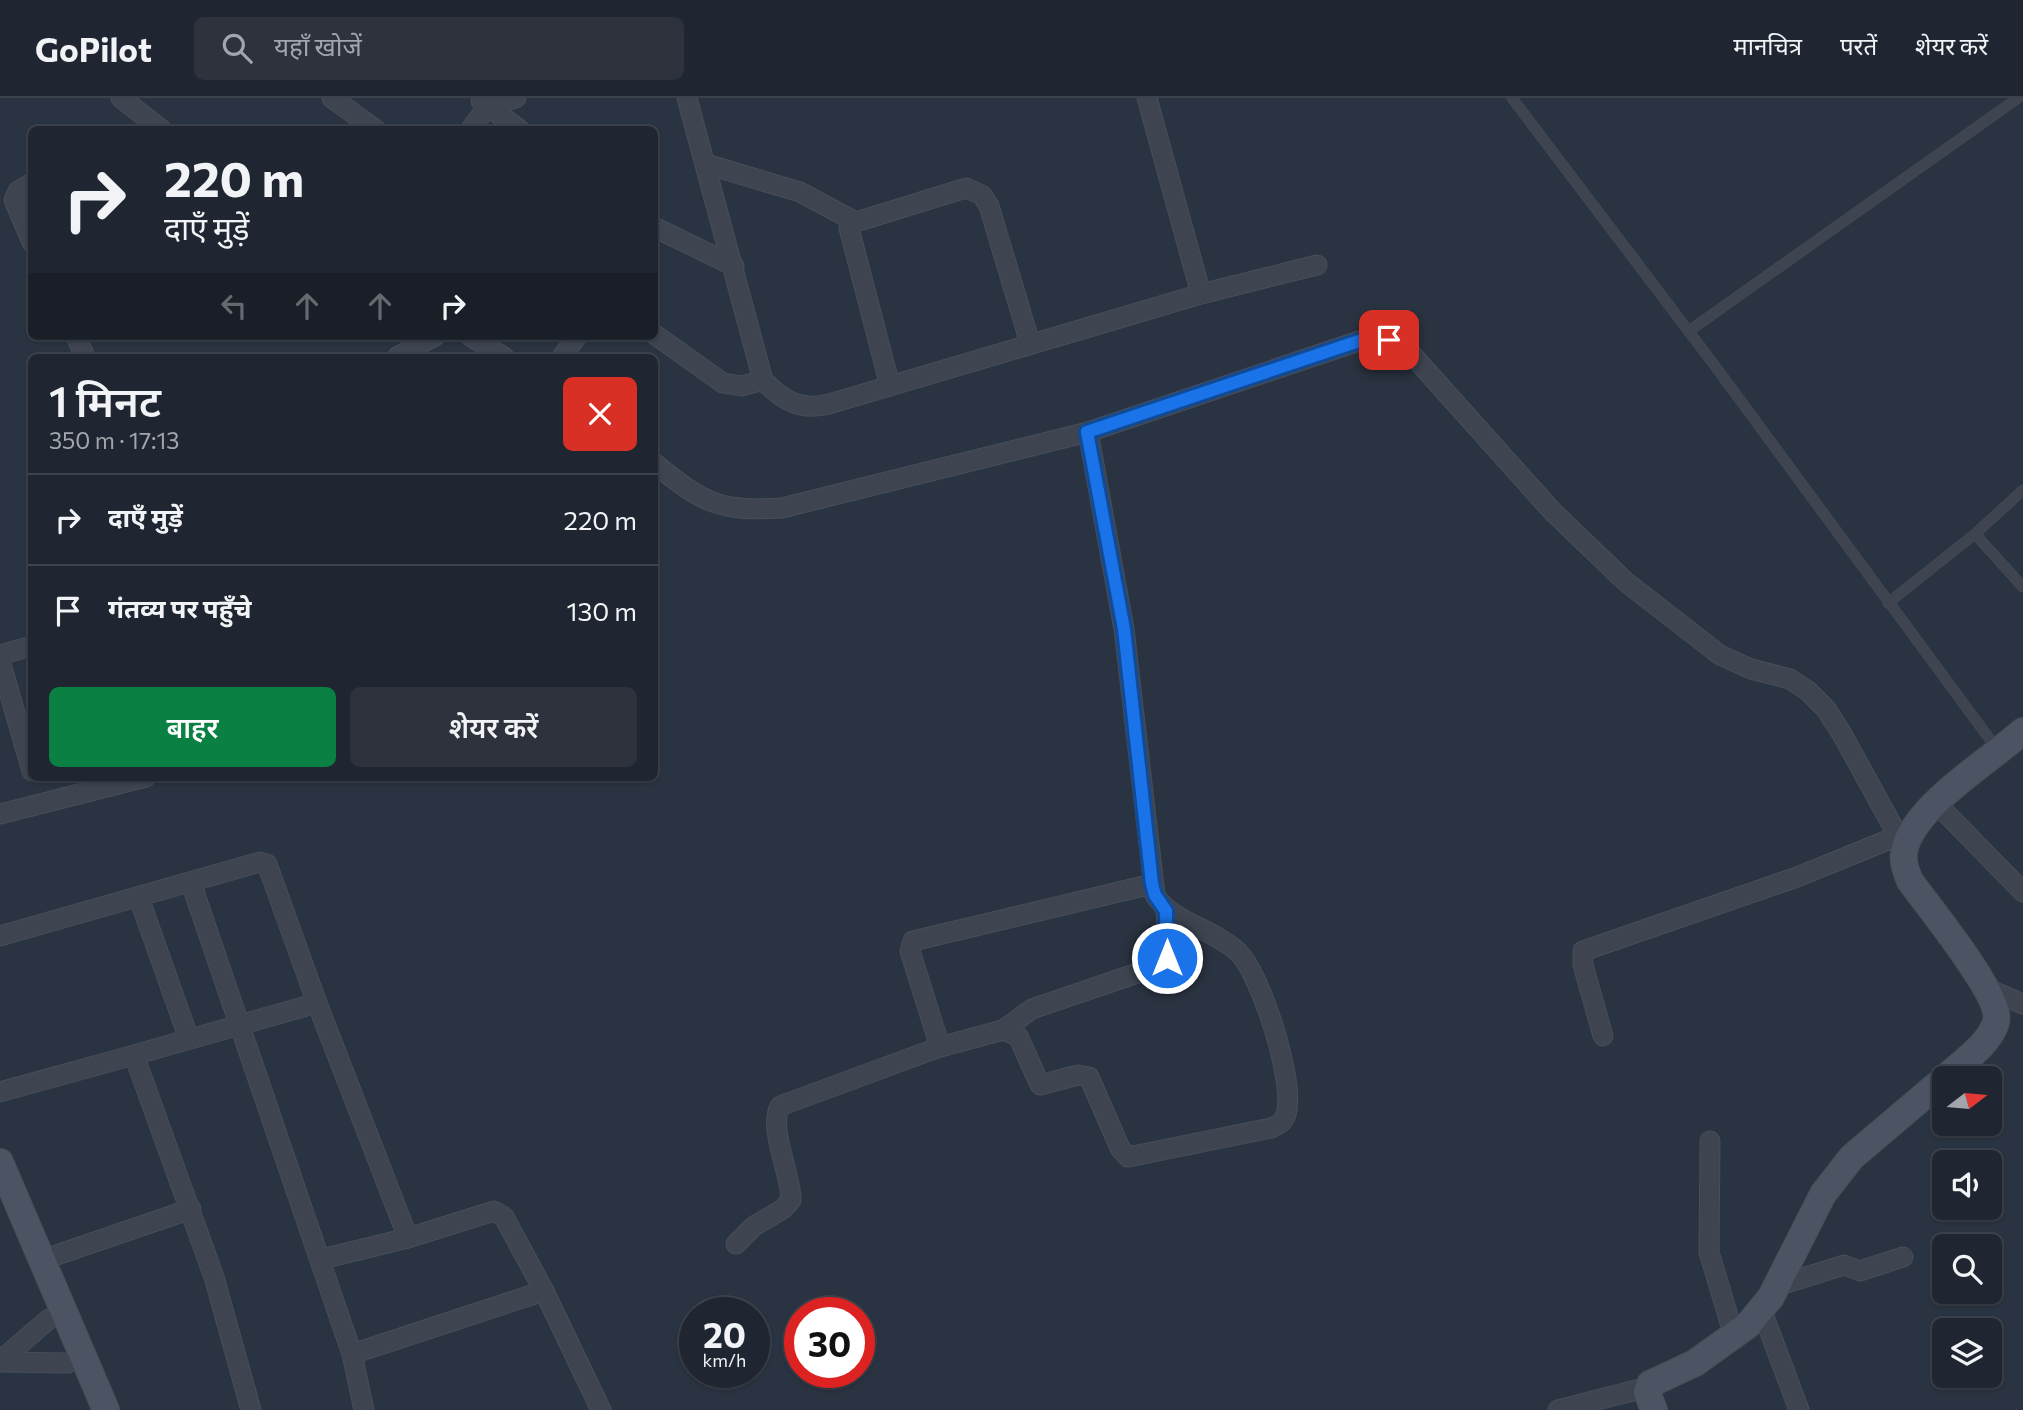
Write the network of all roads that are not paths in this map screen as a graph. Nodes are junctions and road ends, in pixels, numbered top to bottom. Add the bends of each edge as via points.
1 (121, 98) edge
2 (332, 98) edge
3 (516, 98) edge
4 (687, 98) edge
5 (1147, 98) edge
6 (2018, 98) edge
7 (1517, 100) edge
8 (483, 102) edge
9 (356, 105) edge
10 (151, 126) edge
11 (373, 126) edge
12 (472, 126) edge
13 (515, 126) edge
14 (706, 164) junction
15 (28, 185) edge
16 (856, 222) junction
17 (658, 229) edge
18 (28, 233) edge
19 (1317, 265) dead end
20 (734, 266) junction
21 (1201, 295) junction
22 (1689, 331) junction
23 (658, 337) edge
24 (428, 340) edge
25 (476, 340) edge
26 (1030, 343) junction
27 (402, 354) edge
28 (499, 354) edge
29 (763, 380) junction
30 (890, 386) junction
31 (1087, 432) junction
32 (658, 466) edge
33 (2023, 490) edge
34 (1975, 534) junction
35 (2023, 587) edge
36 (1888, 603) junction
37 (28, 647) edge
38 (0, 655) edge
39 (0, 661) edge
40 (2023, 731) edge
41 (1999, 752) junction
42 (28, 757) edge
43 (34, 781) edge
44 (128, 781) edge
45 (41, 803) junction
46 (0, 814) edge
47 (1916, 825) junction
48 (191, 883) junction
49 (1152, 884) junction
50 (2023, 892) edge
51 (139, 898) junction
52 (1166, 911) junction
53 (0, 936) edge
54 (1988, 989) junction
55 (317, 1003) junction
56 (2023, 1004) edge
57 (239, 1026) junction
58 (1003, 1030) junction
59 (1603, 1036) dead end
60 (189, 1039) junction
61 (940, 1047) junction
62 (134, 1055) junction
63 (1958, 1066) edge
64 (1932, 1089) edge
65 (0, 1092) edge
66 (1710, 1141) dead end
67 (0, 1162) edge
68 (0, 1200) edge
69 (191, 1209) junction
70 (408, 1238) junction
71 (736, 1244) dead end
72 (1903, 1257) dead end
73 (322, 1259) junction
74 (42, 1260) junction
75 (1777, 1286) junction
76 (544, 1291) junction
77 (1762, 1311) junction
78 (49, 1319) junction
79 (1734, 1336) junction
80 (352, 1354) junction
81 (0, 1362) edge
82 (68, 1363) junction
83 (1651, 1399) edge
84 (88, 1410) edge
85 (106, 1410) edge
86 (251, 1410) edge
87 (364, 1410) edge
88 (601, 1410) edge
89 (1558, 1410) edge
90 (1799, 1410) edge

1 - 10 street
2 - 9 street
3 - 8 street
4 - 14 street
5 - 21 street
6 - 22 lane
7 - 22 lane
8 - 12 street
8 - 13 street
9 - 11 street
14 - 16 street via 782,185
14 - 20 street
15 - 18 street via 14,200
16 - 26 street via 966,188 982,195
16 - 30 street via 849,231
17 - 20 street
19 - 21 street
20 - 29 street
21 - 26 street
22 - 36 lane
23 - 29 street via 723,383 742,386
24 - 27 street
25 - 28 street
26 - 30 street
29 - 30 street via 788,402 813,408
31 - 32 street via 782,508 747,510 708,502
31 - 47 street via 1359,341 1400,344 1552,512 1626,582 1720,655 1790,679 1808,691
31 - 49 street via 1124,629
33 - 34 lane
34 - 35 lane
34 - 36 lane
36 - 41 lane
37 - 38 street
39 - 42 street
40 - 41 street
41 - 47 street
43 - 45 street
44 - 45 street
45 - 46 street
47 - 50 street
47 - 54 street via 1904,864 1910,881
47 - 59 street via 1797,877 1584,951 1583,965
48 - 51 street
48 - 55 street via 260,862 267,864
48 - 57 street
49 - 52 street
49 - 61 street via 913,941 909,951
51 - 53 street
51 - 60 street
52 - 58 street via 1168,949 1161,965 1032,1009
52 - 58 street via 1207,929 1249,966 1266,1001 1281,1057 1287,1101 1280,1124 1128,1157 1089,1077 1078,1075 1040,1085 1018,1036
54 - 56 street
54 - 63 street via 1995,1003 1996,1024
55 - 57 street
55 - 70 street
57 - 60 street
57 - 73 street
58 - 61 street
60 - 62 street
61 - 71 street via 780,1106 776,1123 791,1200
62 - 65 street
62 - 69 street
64 - 75 street via 1852,1157 1822,1194
66 - 79 street via 1709,1252
67 - 74 street
68 - 78 street
69 - 74 street
69 - 86 street
70 - 73 street
70 - 76 street via 494,1211 504,1217
72 - 75 street via 1860,1271 1844,1265
73 - 80 street
74 - 85 street
75 - 77 street
76 - 80 street
76 - 88 street
77 - 79 street
77 - 90 street
78 - 81 street
78 - 82 street
79 - 83 street via 1695,1363 1659,1378
80 - 87 street
81 - 82 street
82 - 84 street
83 - 89 street

